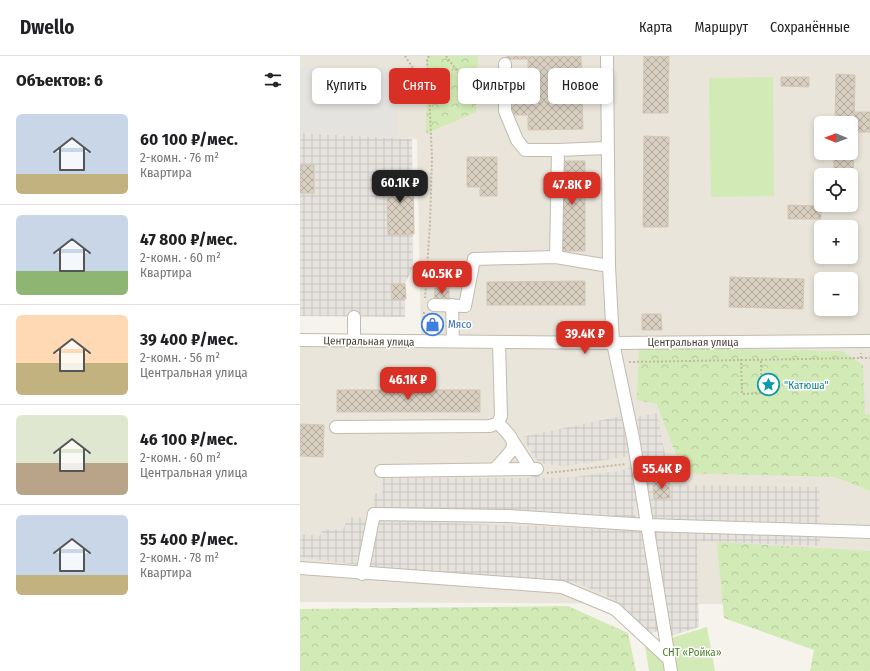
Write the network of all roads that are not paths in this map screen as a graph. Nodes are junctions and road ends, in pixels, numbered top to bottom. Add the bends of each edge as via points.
1 (607, 56) edge
2 (505, 64) dead end
3 (606, 148) junction
4 (558, 150) junction
5 (556, 257) junction
6 (609, 266) junction
7 (428, 305) road end
8 (452, 305) junction
9 (354, 317) dead end
10 (300, 340) edge
11 (354, 340) junction
12 (453, 341) junction
13 (865, 341) edge
14 (499, 342) junction
15 (613, 343) junction
16 (498, 423) junction
17 (336, 427) dead end
18 (514, 443) junction
19 (495, 470) junction
20 (381, 471) dead end
21 (648, 525) junction
22 (870, 532) edge
23 (300, 568) edge
24 (362, 574) junction
25 (669, 659) junction
26 (671, 671) edge

1 - 3 street
2 - 4 street via 505,111 517,140 525,150
3 - 4 street
3 - 6 street
4 - 5 street
5 - 6 street
5 - 8 street via 474,259 465,306
6 - 15 street
7 - 8 street
8 - 12 street
9 - 11 street
10 - 11 street, Центральная улица
11 - 12 street, Центральная улица
12 - 14 street, Центральная улица
13 - 15 street, Центральная улица
14 - 15 street, Центральная улица
14 - 16 street via 501,416
15 - 21 street
16 - 17 street via 490,426
16 - 18 street via 512,437
18 - 19 street via 512,450
18 - 19 street via 534,469
19 - 20 street
21 - 22 street
21 - 24 street via 508,516 374,514
21 - 25 street
23 - 24 street
24 - 25 street via 562,587 615,609
25 - 26 street

